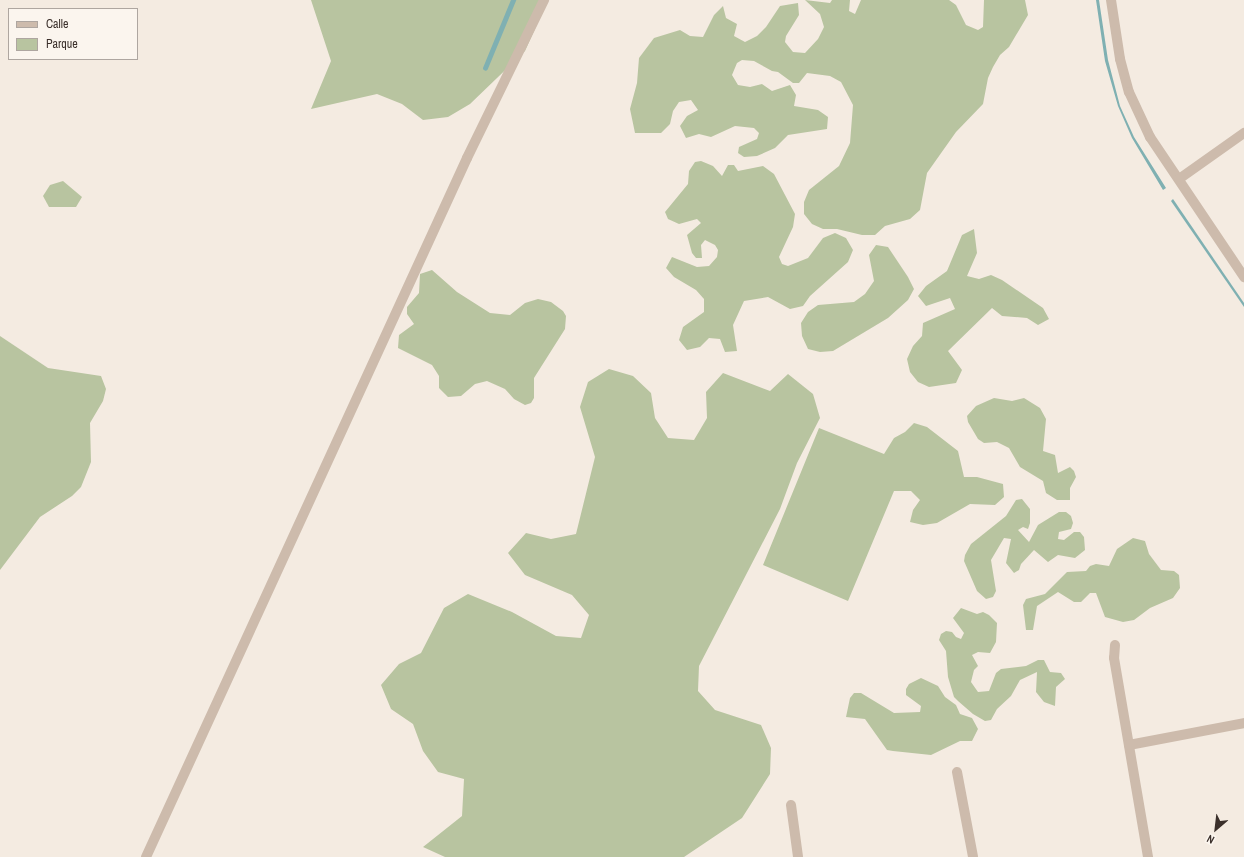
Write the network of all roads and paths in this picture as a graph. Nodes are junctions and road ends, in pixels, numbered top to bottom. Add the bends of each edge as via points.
1 (544, 0) edge
2 (1111, 0) edge
3 (1244, 133) edge
4 (1179, 179) junction
5 (1244, 277) edge
6 (1115, 644) dead end
7 (1244, 723) edge
8 (1129, 745) junction
9 (957, 772) dead end
10 (791, 805) dead end
11 (146, 857) edge
12 (798, 857) edge
13 (972, 857) edge
14 (1148, 857) edge

1 - 11 street via 467,158
2 - 4 street via 1129,92 1150,136
3 - 4 street
4 - 5 street
6 - 8 street via 1114,658
7 - 8 street
8 - 14 street
9 - 13 street
10 - 12 street

